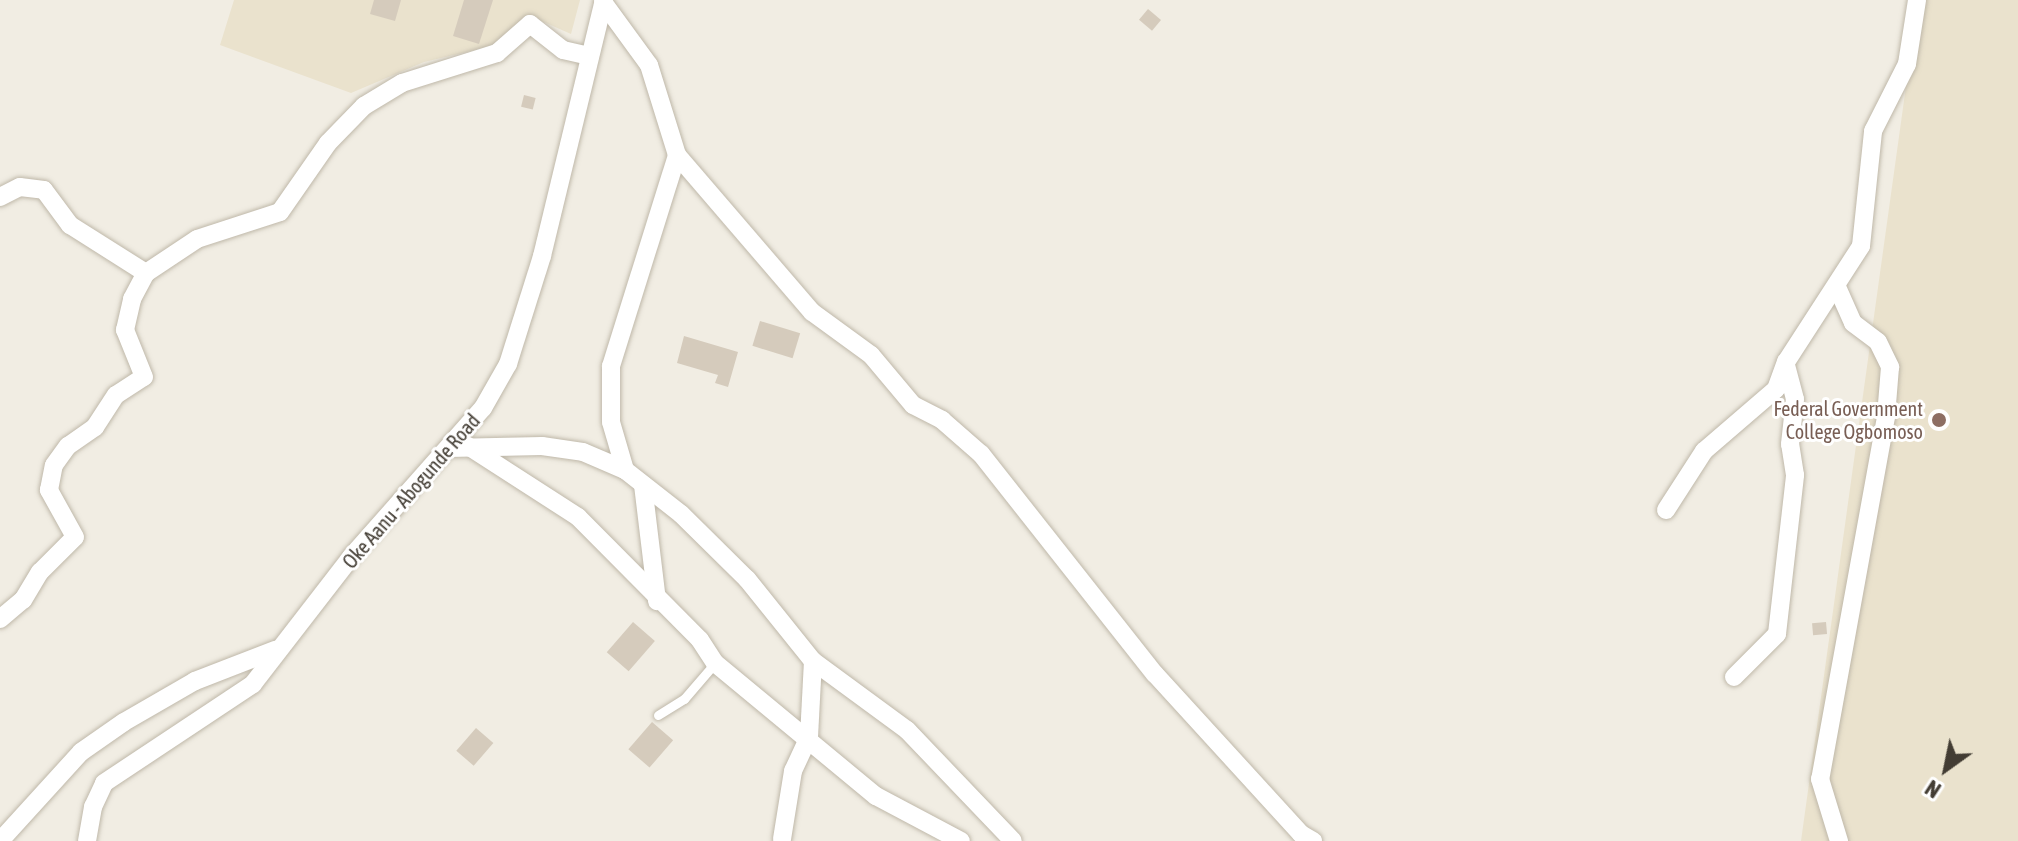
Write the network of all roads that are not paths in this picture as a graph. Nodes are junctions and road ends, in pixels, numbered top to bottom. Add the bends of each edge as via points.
1 (1917, 0) edge
2 (604, 1) edge
3 (589, 56) junction
4 (677, 155) junction
5 (0, 197) edge
6 (146, 273) junction
7 (1837, 287) junction
8 (1786, 362) junction
9 (457, 446) junction
10 (625, 470) junction
11 (643, 485) junction
12 (1666, 510) dead end
13 (657, 601) junction
14 (0, 619) edge
15 (291, 641) junction
16 (813, 661) junction
17 (715, 663) junction
18 (1734, 677) dead end
19 (658, 715) dead end
20 (808, 740) junction
21 (782, 839) dead end
22 (0, 841) edge
23 (87, 841) edge
24 (961, 841) edge
25 (1013, 841) edge
26 (1313, 841) edge
27 (1839, 841) edge

1 - 7 street via 1907,64 1873,131 1861,246
2 - 3 street, Oke Aanu - Abogunde Road
2 - 4 street via 649,65
3 - 6 street via 563,50 530,24 497,53 402,83 364,106 328,143 280,212 197,239
3 - 9 street, Oke Aanu - Abogunde Road via 542,256 508,364
4 - 10 street via 611,366 611,422
4 - 26 street via 812,312 871,355 913,405 942,420 981,454 1155,674
5 - 6 street via 20,187 44,190 70,225
6 - 14 street via 132,299 125,330 144,377 116,395 95,427 68,446 54,465 49,490 75,537 40,572 23,600
7 - 8 street
7 - 27 street via 1853,323 1878,342 1890,367 1886,417 1820,779
8 - 12 street via 1776,389 1704,451
8 - 18 street via 1795,399 1790,444 1795,475 1777,634
9 - 10 street via 583,452
9 - 13 street via 578,517
9 - 15 street, Oke Aanu - Abogunde Road via 351,557
10 - 11 street
11 - 13 street
11 - 16 street via 747,579
13 - 17 street via 700,640
15 - 22 street via 252,663 195,681 124,722 81,752
15 - 23 street, Oke Aanu - Abogunde Road via 253,684 104,783
16 - 20 street
16 - 25 street via 907,730
17 - 19 lane via 684,699
17 - 20 street
20 - 21 street via 793,771
20 - 24 street via 876,796

